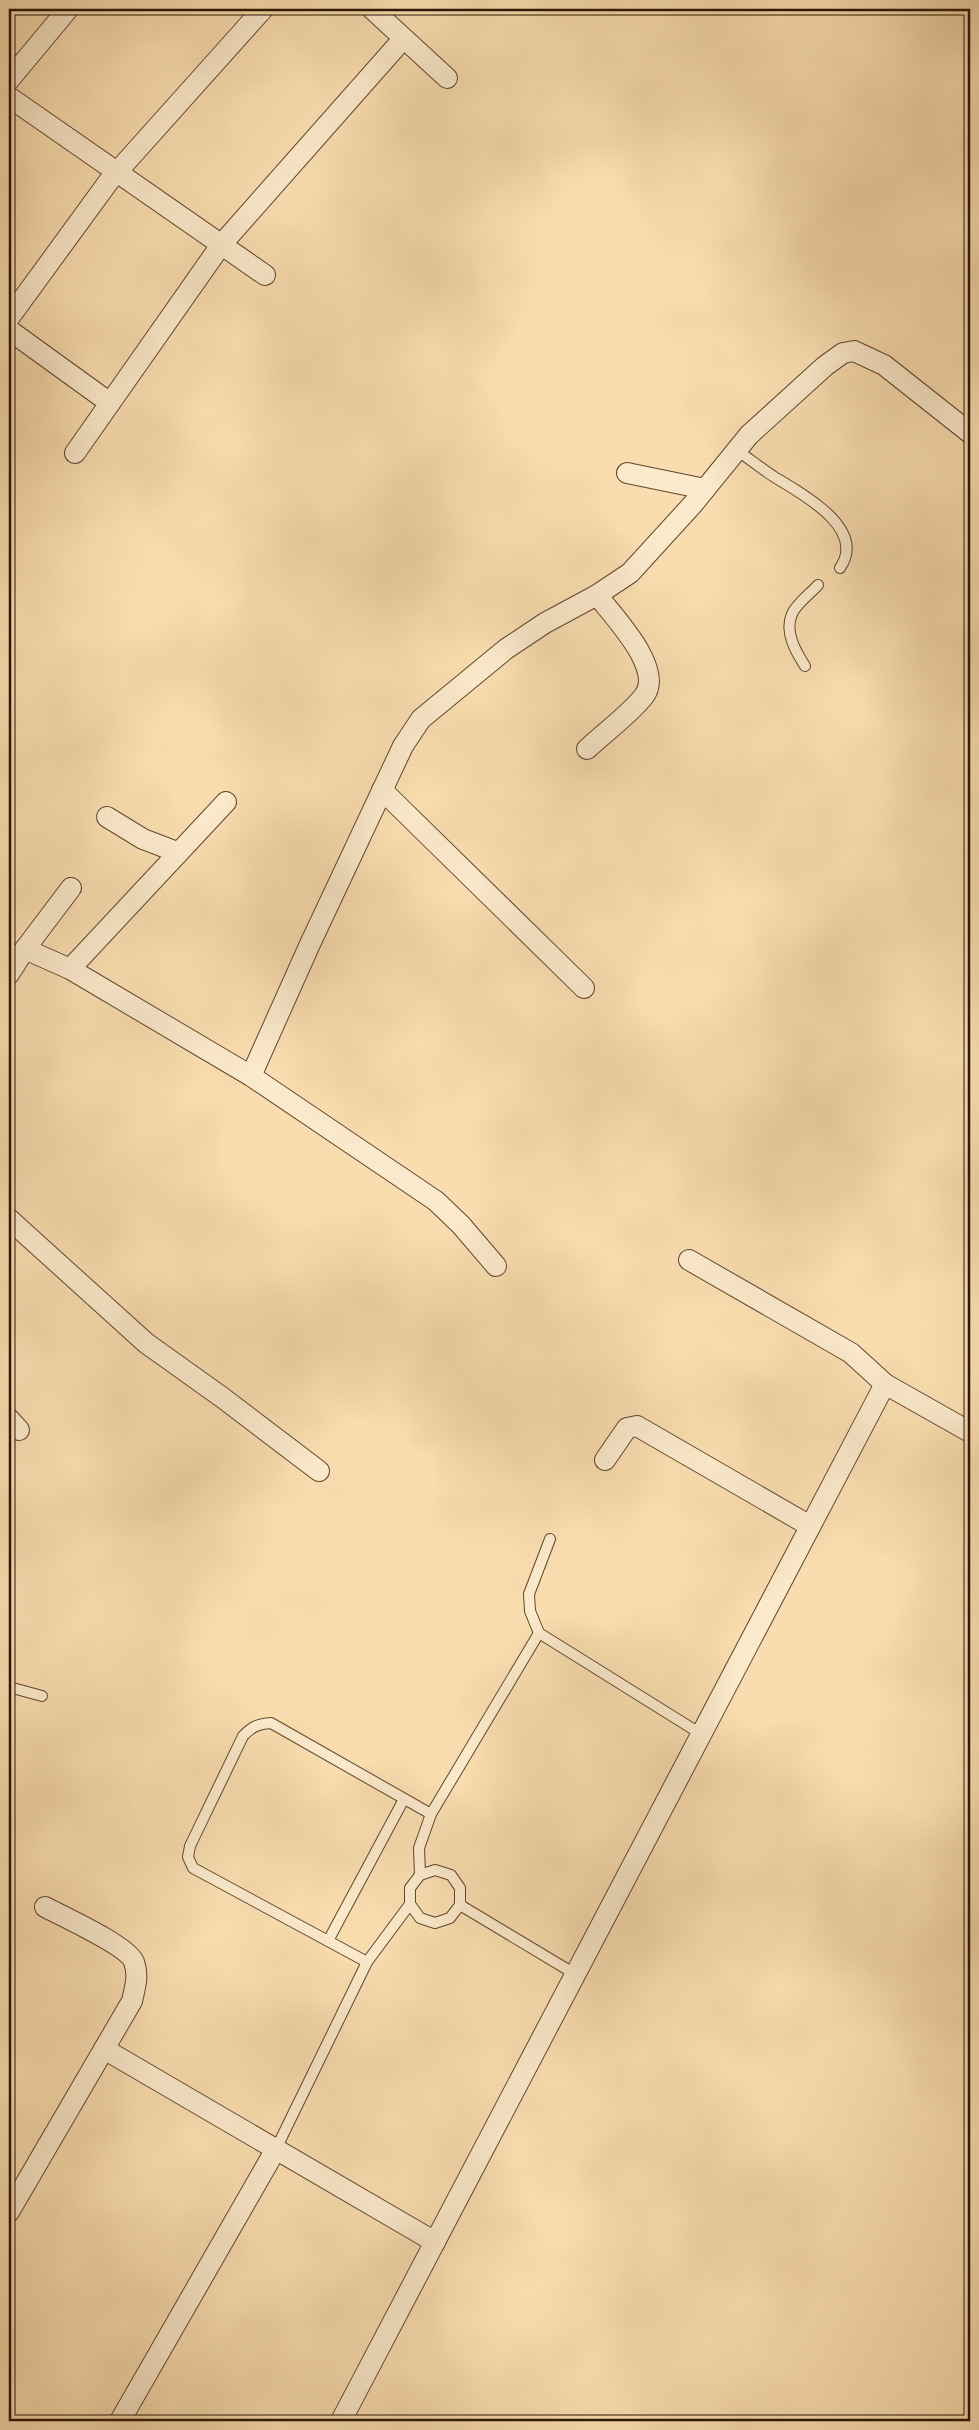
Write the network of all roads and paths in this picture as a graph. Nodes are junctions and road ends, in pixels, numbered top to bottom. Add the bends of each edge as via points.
1 (68, 9) edge
2 (263, 9) edge
3 (372, 9) edge
4 (403, 39) junction
5 (447, 78) dead end
6 (9, 80) edge
7 (9, 97) edge
8 (116, 173) junction
9 (221, 245) junction
10 (265, 275) dead end
11 (9, 318) edge
12 (9, 330) edge
13 (110, 403) junction
14 (970, 433) edge
15 (738, 451) junction
16 (75, 453) dead end
17 (627, 473) dead end
18 (705, 489) junction
19 (840, 568) dead end
20 (818, 585) dead end
21 (597, 595) junction
22 (805, 666) dead end
23 (588, 749) dead end
24 (382, 790) junction
25 (226, 802) dead end
26 (107, 817) dead end
27 (177, 852) junction
28 (71, 888) dead end
29 (25, 949) junction
30 (70, 970) junction
31 (9, 974) edge
32 (584, 988) dead end
33 (251, 1076) junction
34 (9, 1219) edge
35 (690, 1260) dead end
36 (496, 1266) dead end
37 (885, 1384) junction
38 (970, 1432) edge
39 (605, 1460) dead end
40 (318, 1471) dead end
41 (810, 1526) junction
42 (550, 1539) dead end
43 (539, 1633) junction
44 (9, 1687) edge
45 (42, 1696) dead end
46 (701, 1734) junction
47 (404, 1799) junction
48 (431, 1814) junction
49 (420, 1875) junction
50 (410, 1904) junction
51 (460, 1905) junction
52 (45, 1907) dead end
53 (328, 1941) junction
54 (367, 1962) junction
55 (576, 1974) junction
56 (104, 2049) junction
57 (276, 2149) junction
58 (9, 2212) edge
59 (435, 2242) junction
60 (120, 2421) edge
61 (341, 2421) edge

1 - 6 street
2 - 8 street
3 - 4 street
4 - 5 street
4 - 9 street
7 - 8 street
8 - 9 street
8 - 11 street
9 - 10 street
9 - 13 street
12 - 13 street
13 - 16 street
14 - 15 street via 884,365 854,351 843,353 825,366 749,435
15 - 18 street
15 - 19 lane via 797,489 828,514 842,532 848,548
17 - 18 street
18 - 21 street via 630,573
20 - 22 lane via 792,614 789,628
21 - 23 street via 636,644 649,677 645,695
21 - 24 street via 506,649 421,719 403,746
24 - 32 street
24 - 33 street
25 - 27 street
26 - 27 street via 143,839
27 - 30 street
28 - 29 street
29 - 30 street
29 - 31 street
30 - 33 street
33 - 36 street via 436,1201
34 - 40 street via 146,1343
35 - 37 street via 850,1353
37 - 38 street
37 - 41 street
39 - 41 street via 627,1428 637,1426
41 - 46 street
42 - 43 lane via 529,1594 530,1611
43 - 46 lane
43 - 48 lane
44 - 45 lane
46 - 55 street
47 - 48 lane
47 - 53 lane
47 - 53 lane via 271,1723 252,1727 243,1736 190,1846 188,1858 193,1868
48 - 49 lane via 419,1848
49 - 50 lane via 410,1888
49 - 51 lane via 435,1870 451,1875 460,1888
50 - 51 lane via 420,1918 435,1923 450,1918
50 - 54 lane
51 - 55 lane
52 - 56 street via 120,1947 133,1960 137,1976 132,2001
53 - 54 lane
54 - 57 lane
55 - 59 street
56 - 57 street
56 - 58 street
57 - 59 street
57 - 60 street
59 - 61 street

